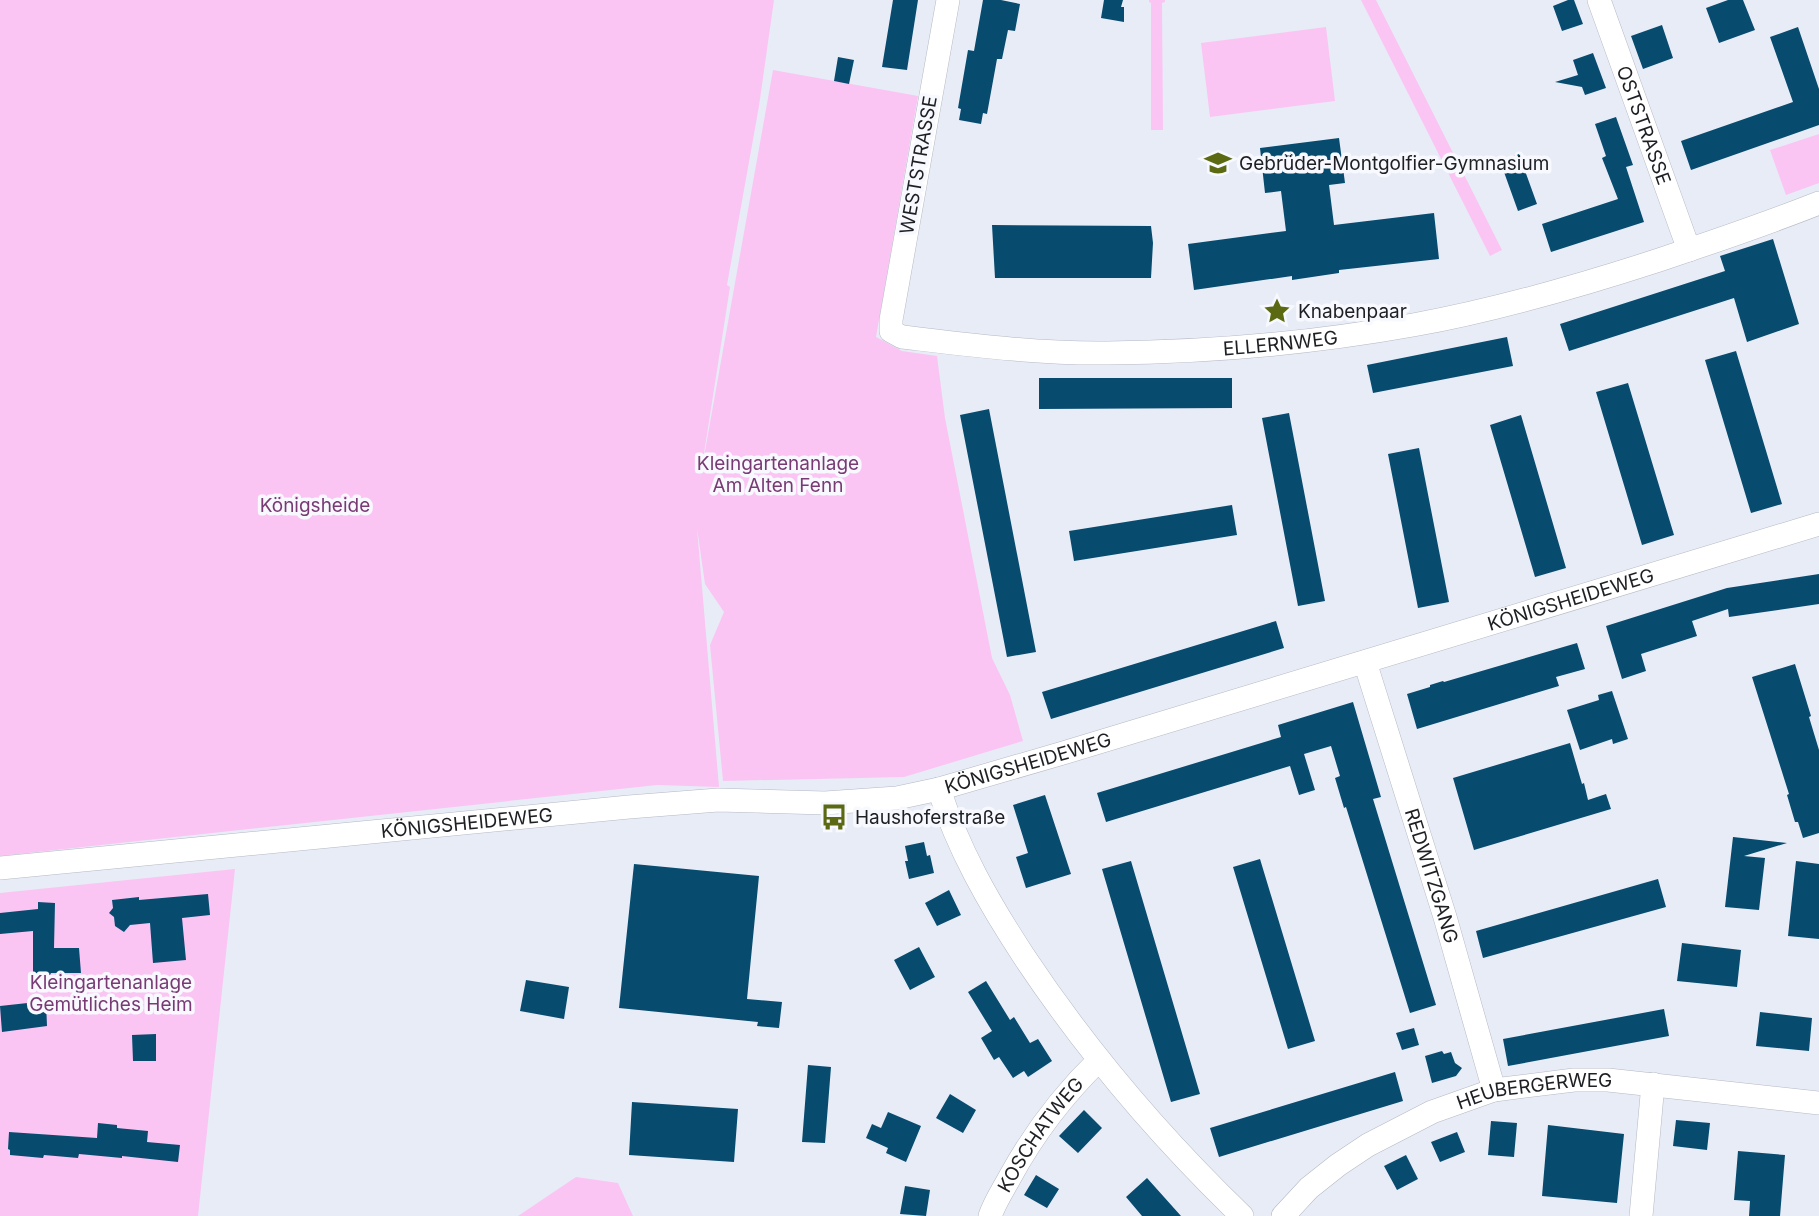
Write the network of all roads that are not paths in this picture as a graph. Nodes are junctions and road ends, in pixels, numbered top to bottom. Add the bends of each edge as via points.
1 (948, 0) edge
2 (1599, 0) edge
3 (1819, 203) edge
4 (1689, 250) junction
5 (891, 331) joint
6 (1819, 524) edge
7 (1365, 662) junction
8 (939, 789) junction
9 (0, 868) edge
10 (1100, 1060) junction
11 (1653, 1084) junction
12 (1494, 1090) junction
13 (1819, 1103) edge
14 (990, 1216) edge
15 (1242, 1216) edge
16 (1283, 1216) edge
17 (1641, 1216) edge

1 - 5 street, WESTSTRASSE
2 - 4 street, OSTSTRASSE
3 - 4 street, ELLERNWEG
4 - 5 street, ELLERNWEG via 1508,304 1416,325 1301,342 1107,353 1003,349 902,337
6 - 7 street, KÖNIGSHEIDEWEG
7 - 8 street, KÖNIGSHEIDEWEG
7 - 12 street, REDWITZGANG
8 - 9 street, KÖNIGSHEIDEWEG via 863,801 718,800 629,807
8 - 10 street via 950,822 1006,929
10 - 14 street, KOSCHATWEG via 1051,1113
10 - 15 street via 1155,1127
11 - 12 street, HEUBERGERWEG via 1574,1080
11 - 13 street, HEUBERGERWEG
11 - 17 street
12 - 16 street, HEUBERGERWEG via 1432,1112 1368,1145 1309,1188

